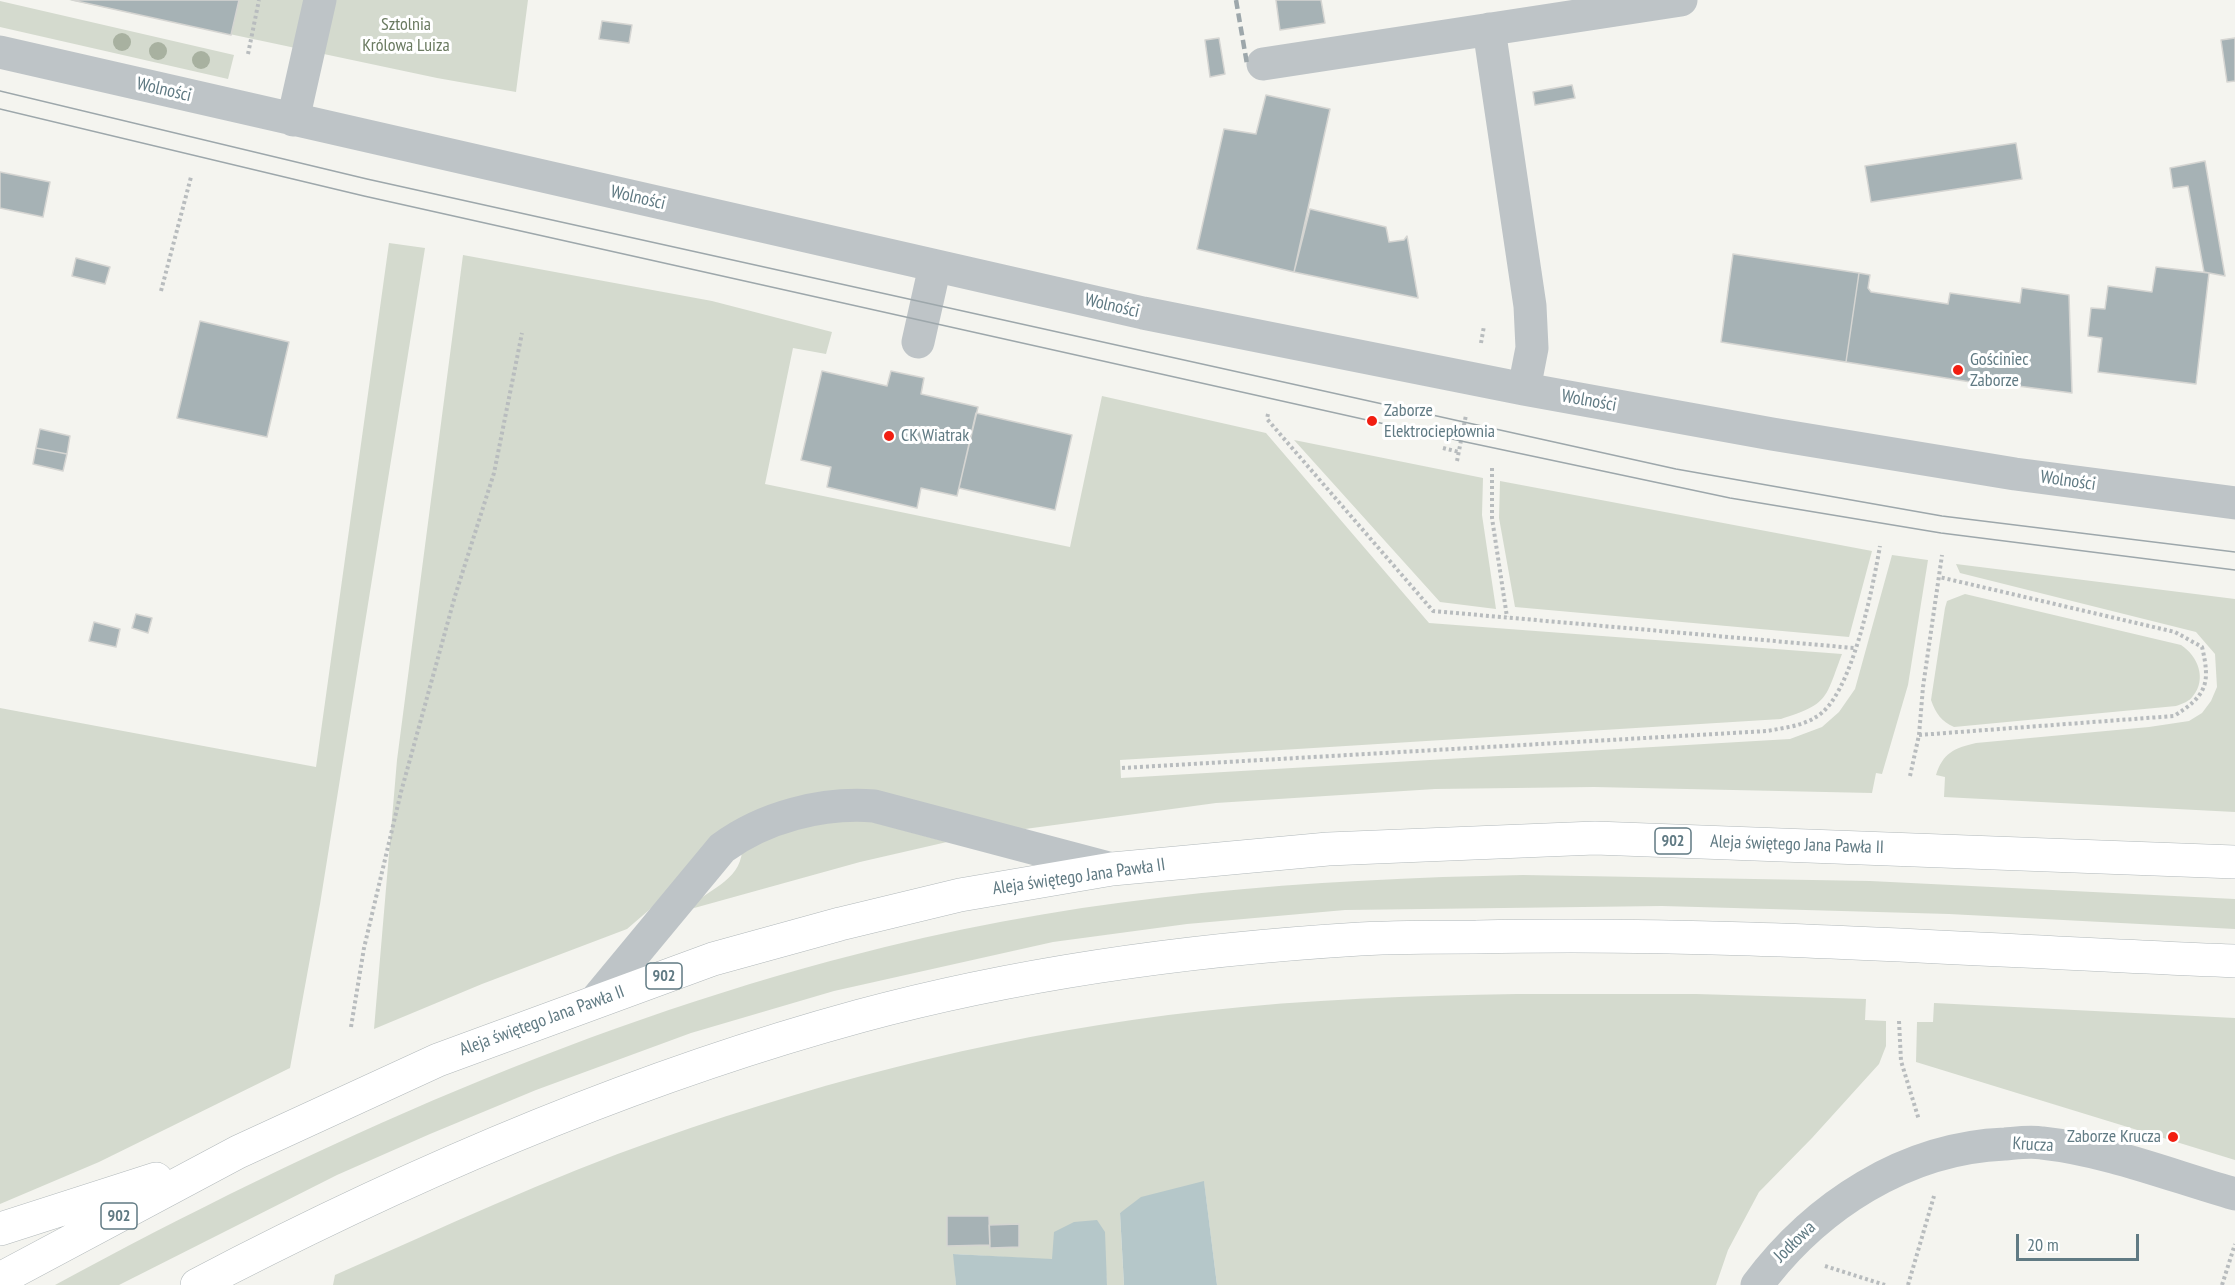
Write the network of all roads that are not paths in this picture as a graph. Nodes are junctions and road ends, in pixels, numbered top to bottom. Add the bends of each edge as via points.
1 (320, 0) edge
2 (1682, 0) edge
3 (1489, 29) junction
4 (0, 52) edge
5 (1263, 64) dead end
6 (293, 120) junction
7 (935, 266) junction
8 (918, 342) dead end
9 (1524, 389) junction
10 (2235, 503) edge
11 (2235, 862) edge
12 (1112, 869) junction
13 (2235, 961) edge
14 (596, 1000) junction
15 (238, 1152) junction
16 (2235, 1194) edge
17 (1838, 1203) joint
18 (0, 1229) edge
19 (0, 1279) edge
20 (197, 1285) edge
21 (1757, 1285) edge

1 - 6 street
2 - 3 street
3 - 5 street
3 - 9 street via 1530,306 1532,348
4 - 6 street, Wolności
6 - 7 street, Wolności
7 - 8 street
7 - 9 street, Wolności via 1143,313
9 - 10 street, Wolności via 2015,474
11 - 12 main road, Aleja świętego Jana Pawła II / 902 via 1595,838 1328,849
12 - 14 main road, Aleja świętego Jana Pawła II / 902 via 960,895 840,924 713,959
12 - 14 street via 874,806 848,804 808,812 765,823 740,834 722,848
13 - 20 main road via 1601,934 1360,939 1146,960 866,1014 643,1085 514,1134 282,1240
14 - 15 main road, Aleja świętego Jana Pawła II / 902 via 438,1060
15 - 18 main road
15 - 19 main road, Aleja świętego Jana Pawła II / 902
16 - 17 street, Krucza via 2098,1154 2040,1142 1982,1145 1931,1156 1884,1175
17 - 21 street, Jodłowa via 1781,1252

